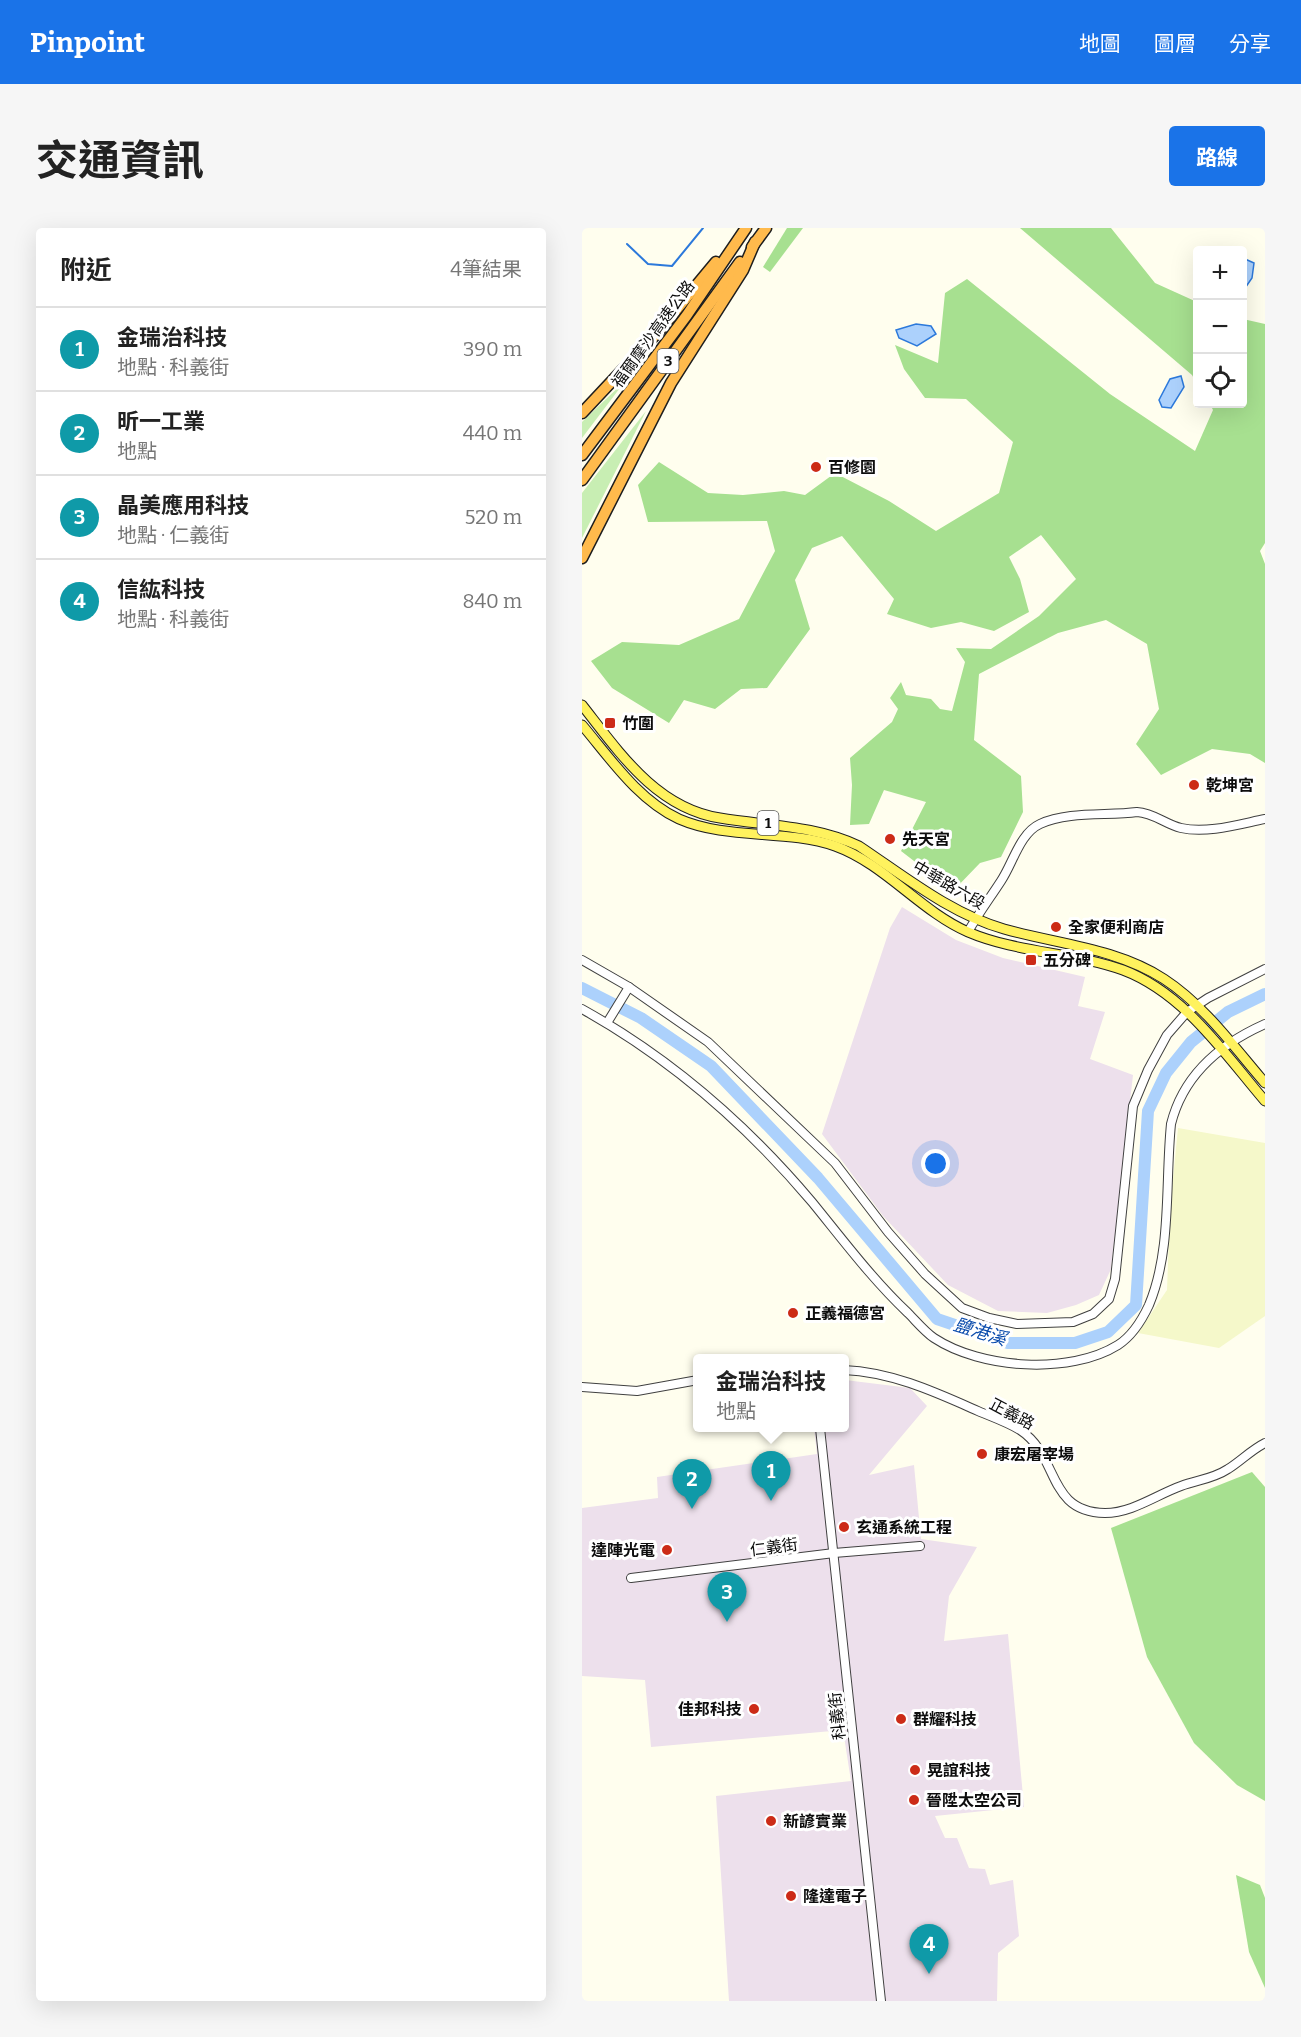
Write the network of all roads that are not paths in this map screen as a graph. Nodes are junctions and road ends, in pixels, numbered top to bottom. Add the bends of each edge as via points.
1 (746, 228) edge
2 (766, 228) edge
3 (737, 240) junction
4 (755, 242) junction
5 (582, 413) edge
6 (582, 455) edge
7 (582, 480) edge
8 (582, 558) edge
9 (582, 705) edge
10 (582, 724) edge
11 (1265, 819) edge
12 (975, 919) junction
13 (968, 932) junction
14 (582, 960) edge
15 (1265, 969) edge
16 (629, 987) junction
17 (1196, 1005) junction
18 (582, 1009) edge
19 (1187, 1012) junction
20 (607, 1023) junction
21 (1265, 1024) edge
22 (1230, 1042) junction
23 (1221, 1050) junction
24 (1265, 1083) edge
25 (1265, 1101) edge
26 (849, 1371) edge
27 (693, 1381) edge
28 (582, 1387) edge
29 (820, 1432) edge
30 (1265, 1443) edge
31 (920, 1546) dead end
32 (834, 1553) junction
33 (632, 1578) dead end
34 (881, 2001) edge

1 - 3 highway, 福爾摩沙高速公路 / 3
2 - 4 highway, 福爾摩沙高速公路 / 3
3 - 5 highway
3 - 6 highway, 福爾摩沙高速公路 / 3 via 687,315
4 - 7 highway, 福爾摩沙高速公路 / 3
4 - 8 highway via 743,270 671,383
9 - 12 main road, 中華路六段 / 1 via 637,772 666,797 718,818 800,827 839,837
10 - 13 main road, 中華路六段 / 1 via 644,796 678,818 718,828 800,837 838,847
11 - 12 street via 1181,828 1137,812 1040,824 1023,840
12 - 13 street
12 - 17 main road, 中華路六段 / 1 via 1124,958 1165,980
13 - 19 main road, 中華路六段 / 1 via 1120,969 1151,983
14 - 16 street
15 - 17 street
16 - 19 street via 708,1042 827,1155 925,1274 962,1308 1017,1324 1072,1322 1093,1314 1109,1299 1115,1279 1133,1106 1167,1035
16 - 20 street
17 - 19 street
17 - 22 main road, 1
18 - 20 street
19 - 23 main road, 1
20 - 23 street via 686,1077 743,1128 810,1200 879,1285 933,1337 958,1352 1004,1362 1068,1363 1104,1352 1120,1344 1134,1330 1158,1278 1171,1124 1176,1106 1194,1075
21 - 22 street
22 - 23 street
22 - 24 main road, 1
23 - 25 main road, 1
26 - 30 street, 正義路 via 891,1376 1019,1429 1045,1455 1061,1495 1071,1504 1102,1513 1134,1506 1209,1479
27 - 28 street via 637,1391
29 - 32 street, 科義街
31 - 32 street, 仁義街
32 - 33 street, 仁義街
32 - 34 street, 科義街

